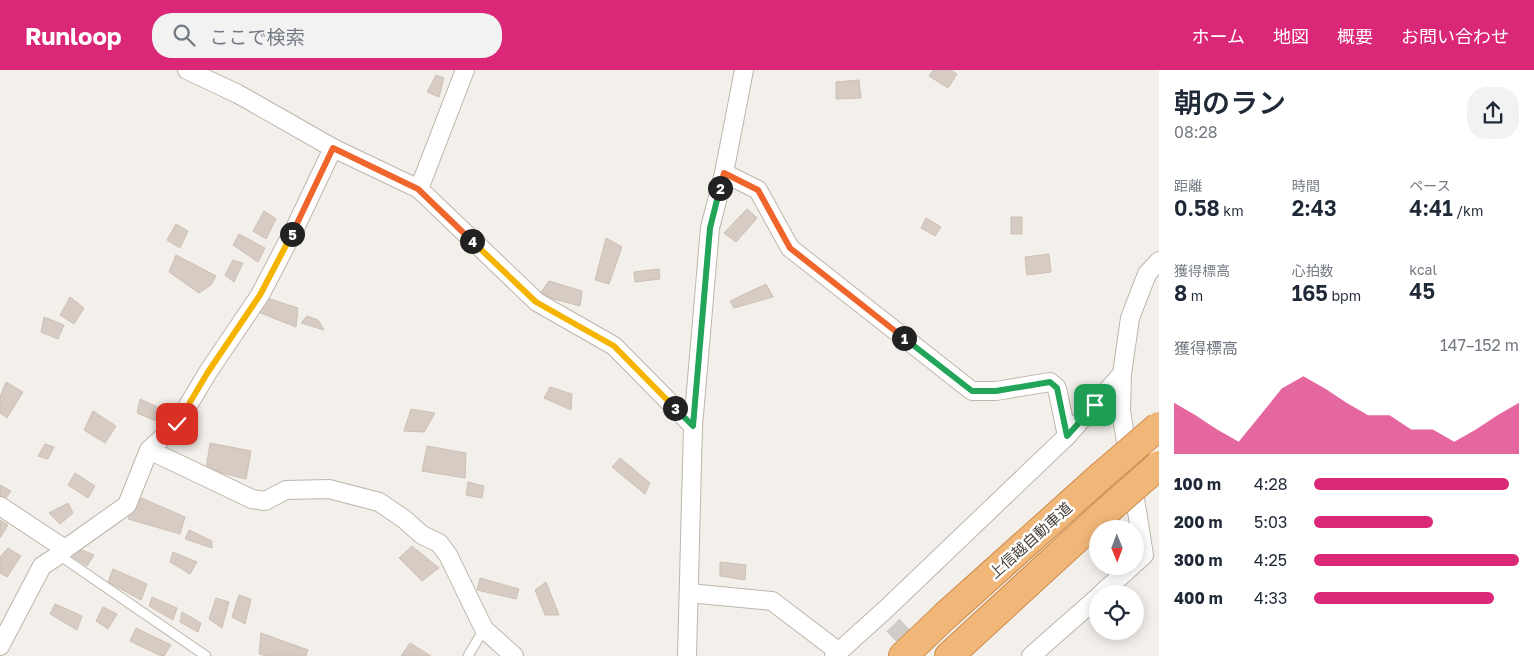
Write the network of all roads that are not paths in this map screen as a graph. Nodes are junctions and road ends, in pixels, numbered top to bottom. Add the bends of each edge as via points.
1 (187, 70) edge
2 (466, 70) edge
3 (744, 70) edge
4 (333, 148) junction
5 (724, 173) junction
6 (418, 189) junction
7 (1159, 260) edge
8 (1122, 374) junction
9 (693, 426) junction
10 (1159, 426) edge
11 (1067, 436) junction
12 (149, 450) junction
13 (1159, 465) edge
14 (0, 506) edge
15 (1138, 520) edge
16 (62, 552) junction
17 (1122, 575) edge
18 (1111, 585) edge
19 (689, 593) junction
20 (1089, 605) edge
21 (484, 629) junction
22 (0, 646) edge
23 (836, 654) edge
24 (206, 656) edge
25 (468, 656) edge
26 (514, 656) edge
27 (686, 656) edge
28 (902, 656) edge
29 (949, 656) edge
30 (1031, 656) edge

1 - 4 street via 238,94
2 - 6 street
3 - 5 street
4 - 6 street
4 - 12 street via 260,295 177,424
5 - 9 street via 710,228
5 - 11 street via 758,190 790,248 972,391 996,391 1050,382 1057,388
6 - 9 street via 536,302 614,346
7 - 8 street via 1146,274 1130,318
8 - 11 street
8 - 15 street via 1121,411
9 - 19 street
10 - 28 highway, 上信越自動車道, bridge
11 - 23 street via 889,618
12 - 16 street via 127,505
12 - 21 street via 252,499 265,500 286,490 329,489 379,502 422,535 439,543
13 - 29 highway, 上信越自動車道, bridge
14 - 16 street
16 - 22 street via 42,566
16 - 24 lane
17 - 18 street
19 - 23 street via 772,601
19 - 27 street
20 - 30 street
21 - 25 lane
21 - 26 street

